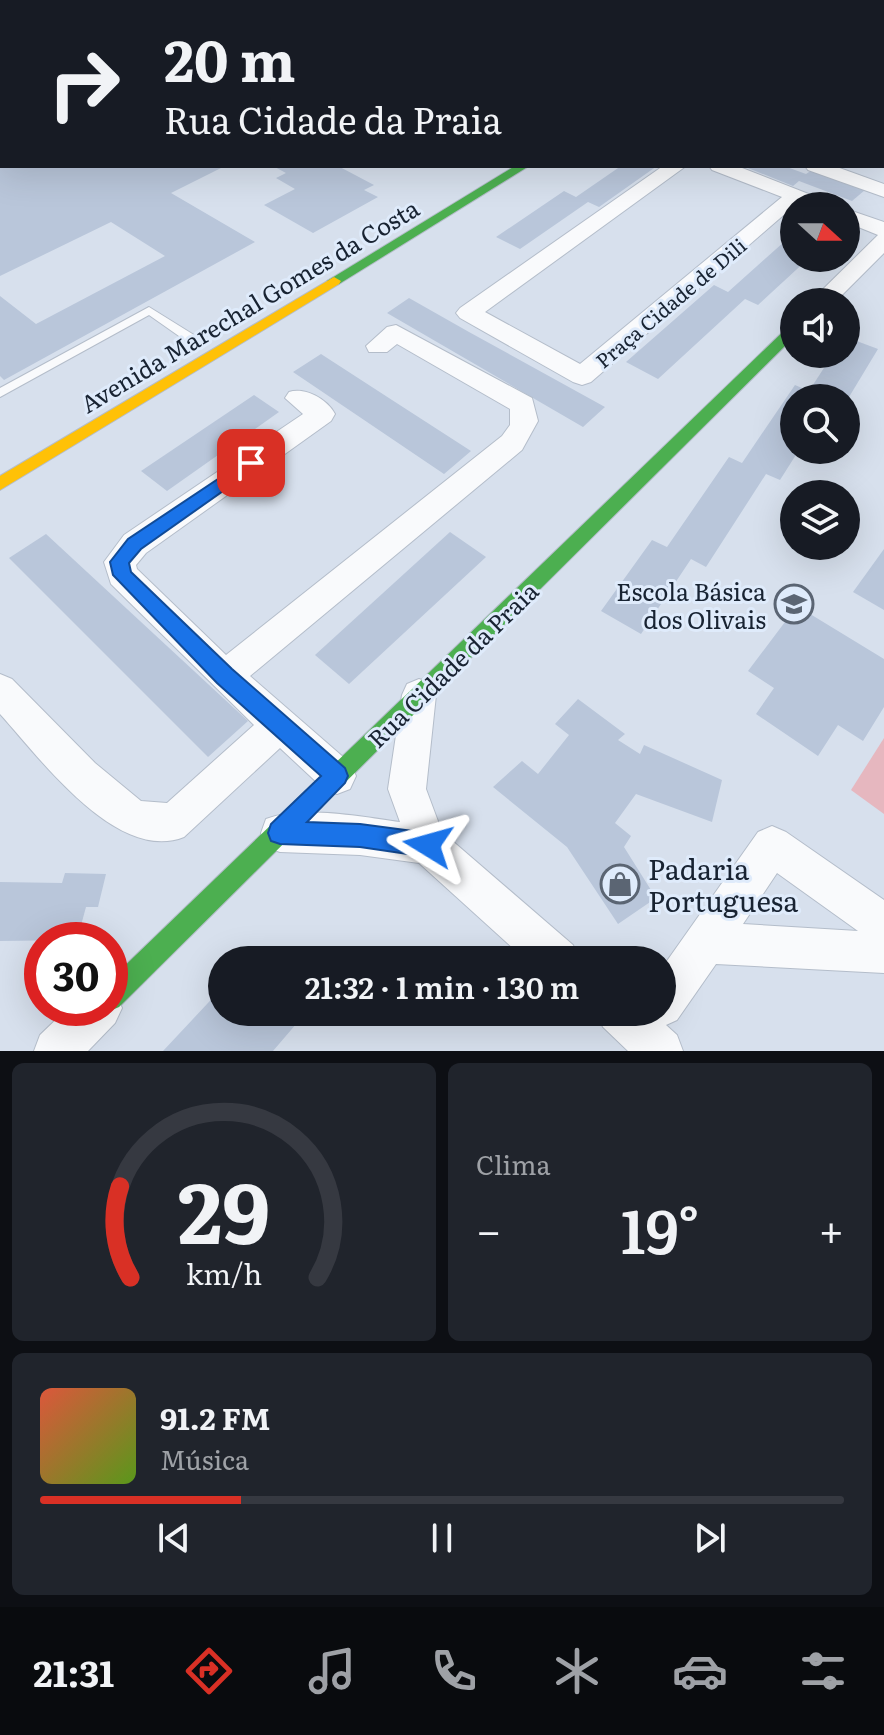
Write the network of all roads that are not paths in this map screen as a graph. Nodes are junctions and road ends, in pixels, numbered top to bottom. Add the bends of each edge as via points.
1 (520, 168) edge
2 (673, 168) edge
3 (724, 168) edge
4 (821, 168) edge
5 (884, 191) edge
6 (786, 192) edge
7 (780, 209) edge
8 (860, 221) edge
9 (884, 230) edge
10 (884, 240) edge
11 (836, 288) edge
12 (190, 338) dead end
13 (780, 343) edge
14 (378, 346) dead end
15 (0, 393) edge
16 (298, 398) dead end
17 (0, 484) edge
18 (225, 676) junction
19 (0, 690) edge
20 (419, 695) junction
21 (281, 724) junction
22 (337, 776) junction
23 (280, 833) junction
24 (428, 845) junction
25 (884, 925) edge
26 (703, 942) junction
27 (884, 945) edge
28 (542, 946) edge
29 (128, 981) edge
30 (676, 982) edge
31 (82, 1026) edge
32 (56, 1051) edge

1 - 17 street, Avenida Marechal Gomes da Costa
2 - 7 street, Praça Cidade de Dili via 468,313 582,376
3 - 6 street
4 - 5 street
8 - 9 street
10 - 11 street
12 - 15 lane via 149,310
13 - 20 street, Rua Cidade da Praia
14 - 18 street via 396,333 523,404 522,431
16 - 18 street via 322,414 135,544 120,562 122,575
18 - 21 street
19 - 21 street via 82,776 131,817 152,823 170,823 181,816
20 - 22 street, Rua Cidade da Praia
20 - 24 street via 407,789
21 - 22 street
22 - 23 street, Rua Cidade da Praia
23 - 24 street
23 - 29 street, Rua Cidade da Praia
24 - 28 street
25 - 26 street via 772,846
26 - 27 street via 880,954
26 - 30 street
31 - 32 street

